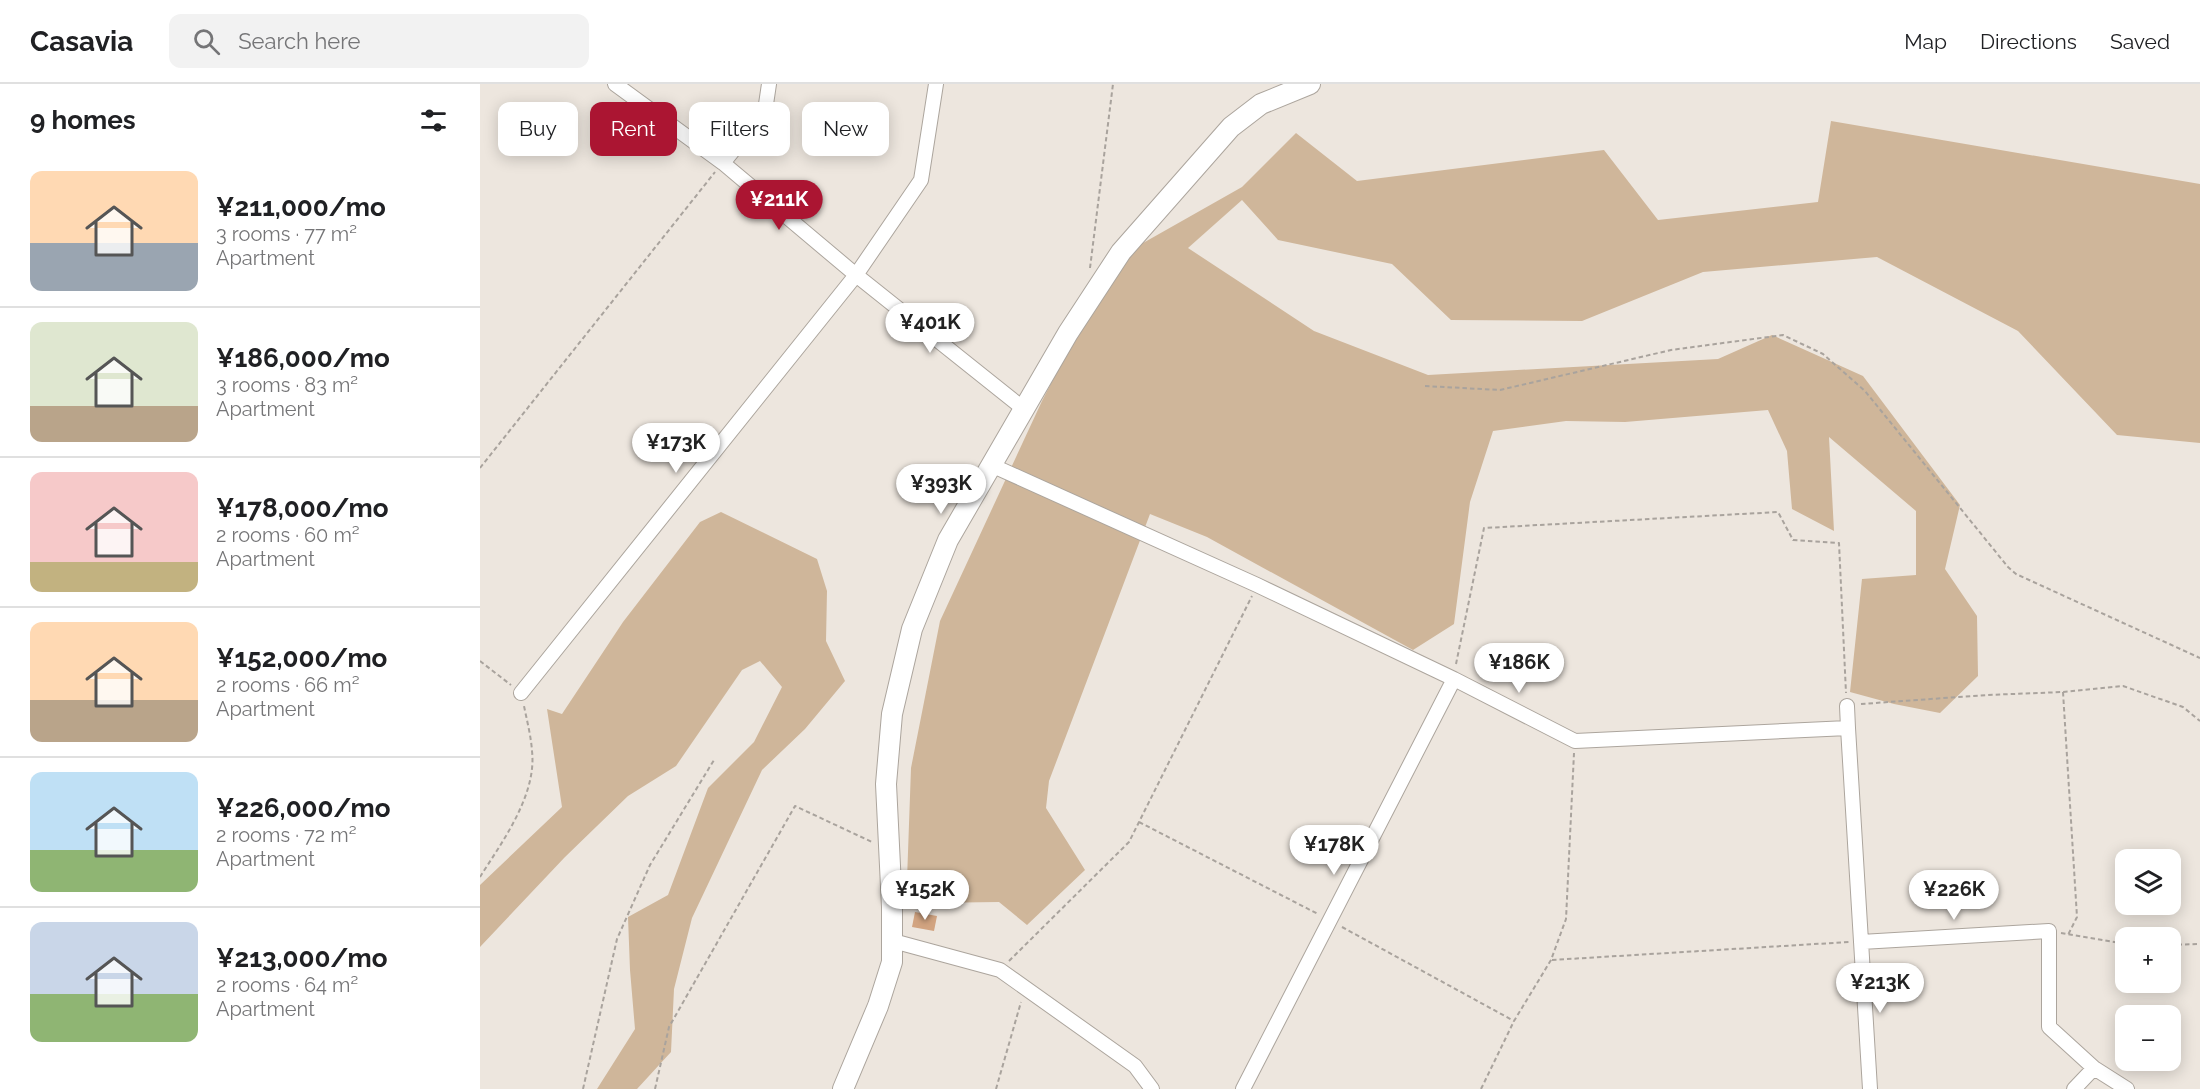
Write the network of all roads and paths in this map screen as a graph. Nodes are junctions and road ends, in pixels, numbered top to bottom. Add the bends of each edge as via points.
1 (615, 84) edge
2 (768, 84) edge
3 (936, 84) edge
4 (1113, 84) edge
5 (1310, 84) edge
6 (723, 163) junction
7 (856, 275) junction
8 (1094, 291) junction
9 (1425, 386) dead end
10 (1024, 409) junction
11 (992, 465) junction
12 (480, 468) edge
13 (1257, 585) junction
14 (2200, 658) edge
15 (480, 661) edge
16 (1454, 679) junction
17 (2063, 692) junction
18 (521, 693) junction
19 (1847, 705) junction
20 (2200, 721) edge
21 (1848, 728) junction
22 (1575, 741) junction
23 (714, 760) dead end
24 (888, 850) junction
25 (480, 877) edge
26 (2049, 931) junction
27 (2068, 934) junction
28 (893, 941) junction
29 (1861, 942) junction
30 (2115, 942) edge
31 (2200, 944) edge
32 (2181, 945) edge
33 (1551, 960) junction
34 (1000, 970) junction
35 (1025, 988) junction
36 (2094, 1068) junction
37 (583, 1089) edge
38 (655, 1089) edge
39 (843, 1089) edge
40 (996, 1089) edge
41 (1152, 1089) edge
42 (1243, 1089) edge
43 (1481, 1089) edge
44 (1870, 1089) edge
45 (2074, 1089) edge
46 (2127, 1089) edge

1 - 6 street
2 - 6 street via 765,111
3 - 7 street via 921,180
4 - 8 path via 1089,279
5 - 8 street via 1261,104 1231,127 1121,252
6 - 7 street
6 - 12 path
7 - 10 street
7 - 18 street
8 - 10 street
9 - 14 path via 1500,390 1671,350 1783,335 1823,354 1864,391 2016,574
10 - 11 street
11 - 13 street
11 - 24 street via 948,540 912,629 890,725 886,784
13 - 16 street
13 - 34 path via 1129,842
15 - 18 path
16 - 19 path via 1484,528 1778,512 1793,540 1839,543
16 - 22 street
16 - 42 street
17 - 19 path
17 - 20 path via 2123,686 2182,708
17 - 27 path via 2077,917
18 - 25 path via 532,753 531,782 510,829
19 - 21 street
21 - 22 street
21 - 29 street
22 - 33 path via 1566,919
23 - 37 path via 650,865 617,939
24 - 28 street
24 - 38 path via 795,806 669,1027
26 - 27 path
26 - 29 street
26 - 36 street via 2049,1027
27 - 30 path
28 - 34 street
28 - 39 street via 887,983
29 - 33 path
29 - 44 street
31 - 32 path
33 - 43 path via 1514,1021
34 - 35 street
35 - 40 path
35 - 41 street via 1135,1066
36 - 45 street
36 - 46 street

